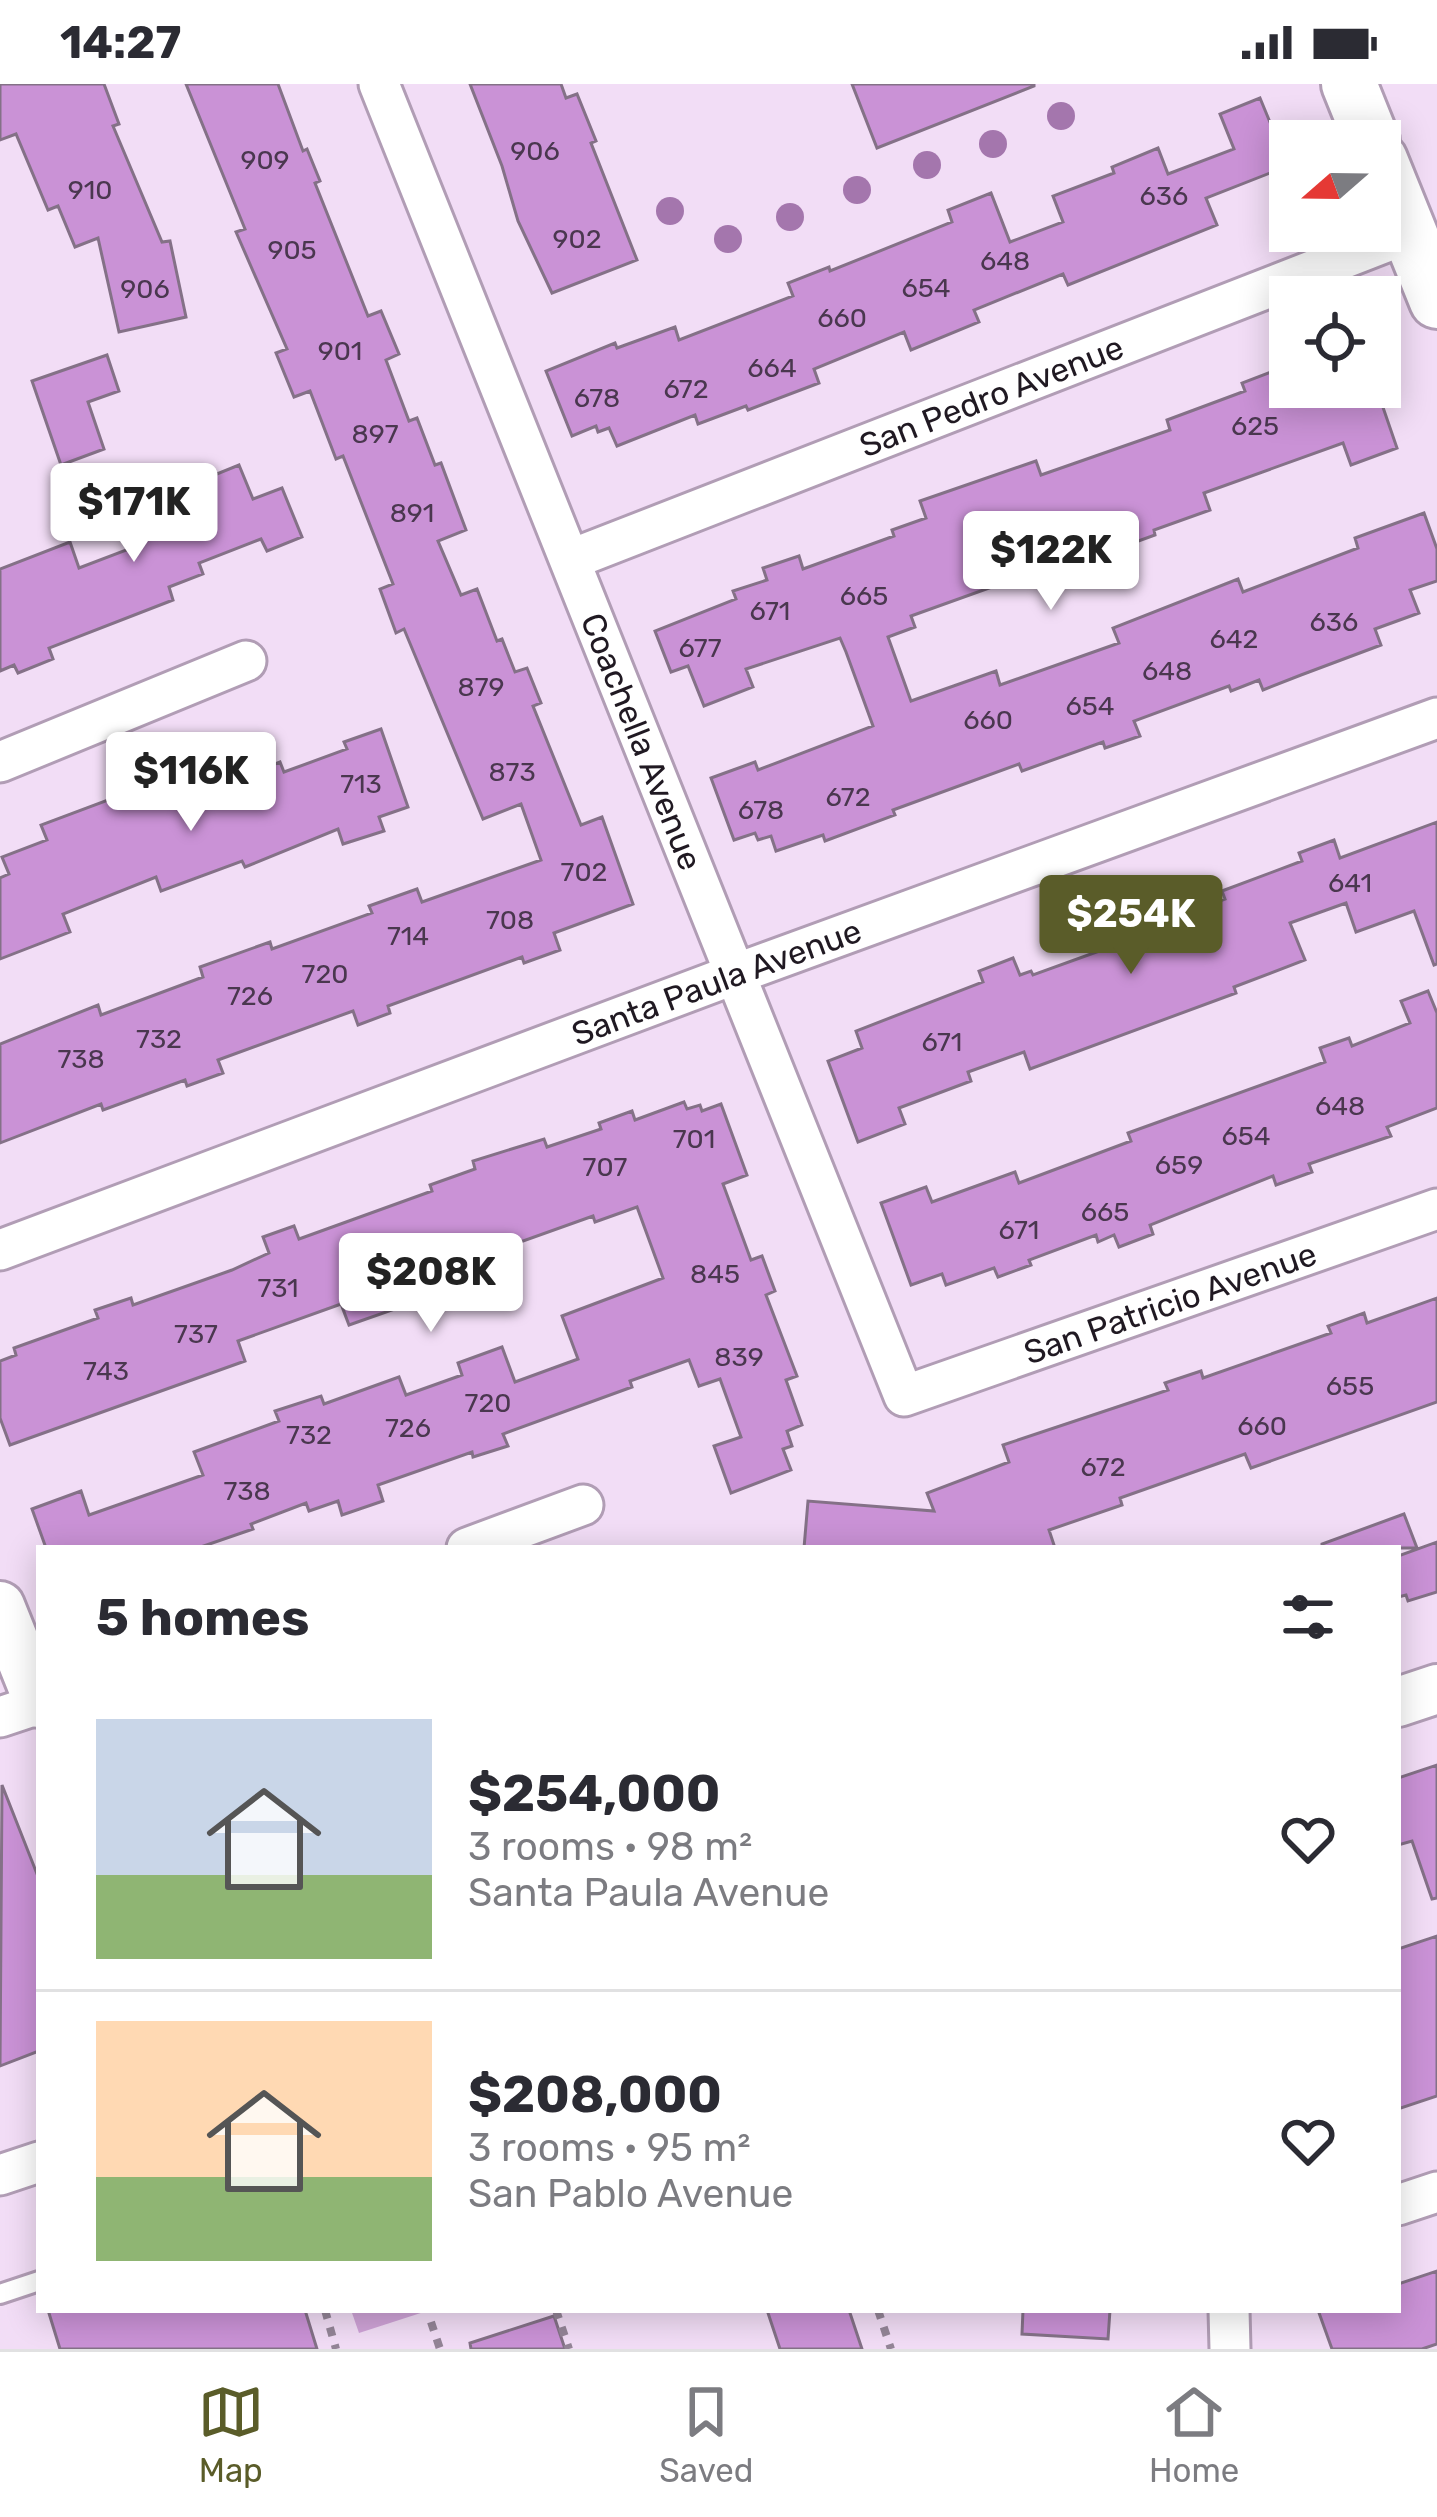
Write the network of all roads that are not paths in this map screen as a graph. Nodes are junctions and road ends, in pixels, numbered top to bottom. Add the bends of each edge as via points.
1 (380, 84) edge
2 (1349, 84) edge
3 (1364, 120) edge
4 (1401, 212) edge
5 (1409, 232) junction
6 (1437, 301) edge
7 (572, 559) junction
8 (245, 662) dead end
9 (1437, 718) edge
10 (0, 762) edge
11 (738, 973) junction
12 (1437, 1209) edge
13 (0, 1250) edge
14 (904, 1396) joint
15 (583, 1505) dead end
16 (475, 1545) edge
17 (0, 1606) edge
18 (1437, 1689) edge
19 (36, 1696) edge
20 (1401, 1701) edge
21 (36, 1704) edge
22 (0, 1717) edge
23 (36, 2163) edge
24 (0, 2175) edge
25 (1437, 2192) edge
26 (1401, 2204) edge
27 (36, 2282) edge
28 (0, 2294) edge
29 (1228, 2313) edge
30 (1230, 2349) edge

1 - 7 street, Coachella Avenue
2 - 3 main road
4 - 5 main road
5 - 6 main road
5 - 7 street, San Pedro Avenue
7 - 11 street, Coachella Avenue
8 - 10 street
9 - 11 street, Santa Paula Avenue
11 - 13 street, Santa Paula Avenue
11 - 14 street, Coachella Avenue
12 - 14 street, San Patricio Avenue
15 - 16 street
17 - 19 street
18 - 20 street
21 - 22 street
23 - 24 street
25 - 26 street
27 - 28 lane
29 - 30 street

